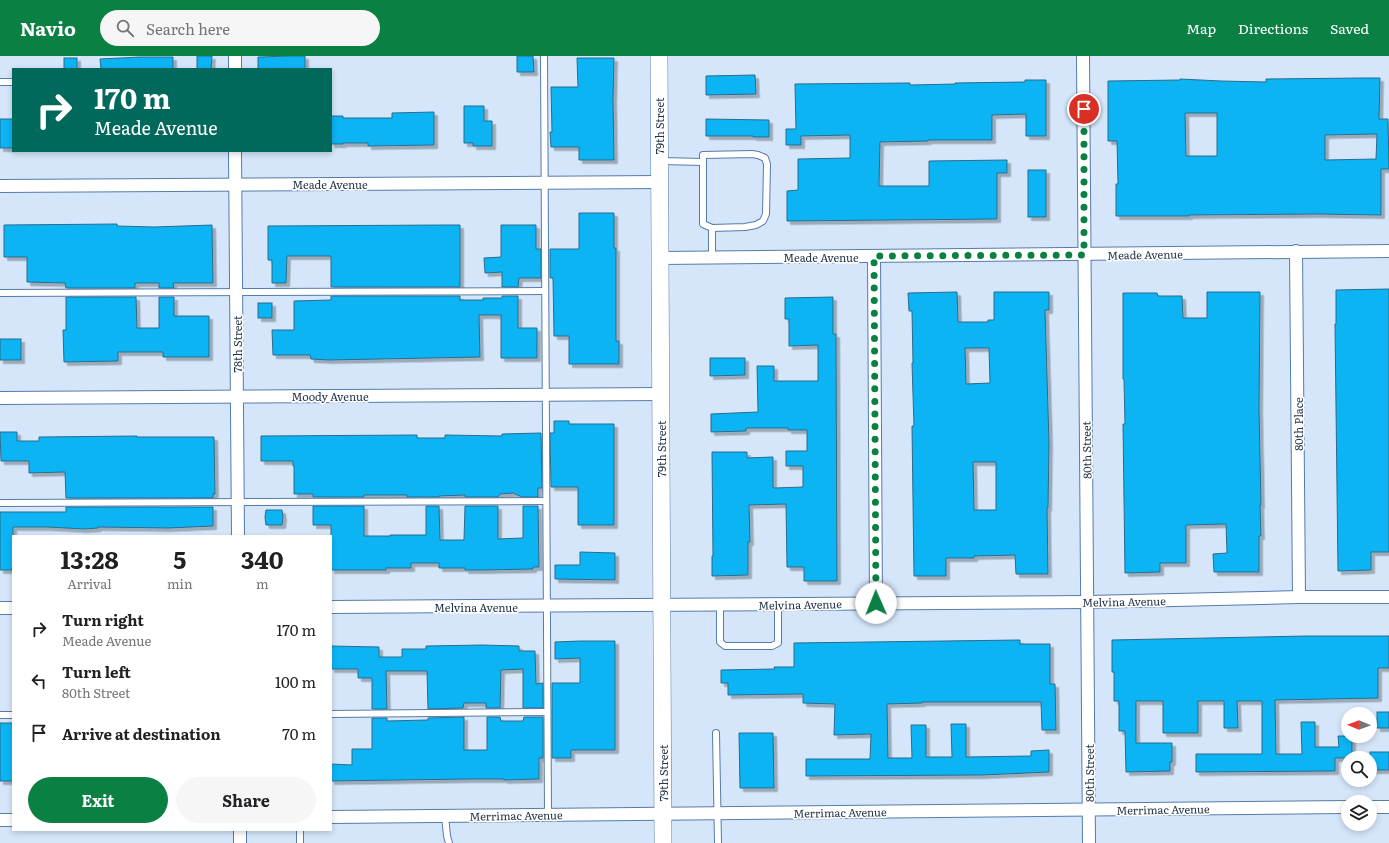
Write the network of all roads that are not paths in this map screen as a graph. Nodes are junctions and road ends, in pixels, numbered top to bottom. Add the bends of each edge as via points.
1 (234, 56) edge
2 (544, 56) edge
3 (659, 56) edge
4 (1083, 56) edge
5 (235, 68) edge
6 (0, 82) edge
7 (12, 82) edge
8 (235, 152) edge
9 (659, 161) junction
10 (703, 162) junction
11 (545, 182) junction
12 (660, 182) junction
13 (236, 184) junction
14 (0, 186) edge
15 (712, 228) junction
16 (1389, 250) edge
17 (1296, 252) junction
18 (1084, 255) junction
19 (874, 256) junction
20 (660, 258) junction
21 (712, 258) junction
22 (236, 292) junction
23 (546, 292) junction
24 (0, 293) edge
25 (661, 394) junction
26 (546, 395) junction
27 (237, 397) junction
28 (0, 398) edge
29 (546, 501) junction
30 (238, 502) junction
31 (0, 503) edge
32 (238, 535) edge
33 (1299, 597) junction
34 (1389, 597) edge
35 (1088, 602) junction
36 (876, 603) junction
37 (778, 604) junction
38 (662, 605) junction
39 (720, 605) junction
40 (547, 606) junction
41 (332, 607) edge
42 (0, 608) edge
43 (12, 608) edge
44 (547, 712) junction
45 (332, 714) edge
46 (0, 715) edge
47 (12, 715) edge
48 (716, 733) dead end
49 (1341, 807) edge
50 (1377, 807) edge
51 (1389, 807) edge
52 (1089, 810) junction
53 (718, 813) junction
54 (663, 814) junction
55 (548, 815) junction
56 (446, 816) junction
57 (332, 817) edge
58 (0, 820) edge
59 (12, 820) edge
60 (240, 831) edge
61 (300, 831) edge
62 (240, 843) edge
63 (300, 843) edge
64 (449, 843) edge
65 (664, 843) edge
66 (718, 843) edge
67 (1089, 843) edge

1 - 5 street
2 - 11 lane
3 - 9 main road, 79th Street
4 - 18 street, 80th Street
6 - 7 lane
8 - 13 street, 78th Street
9 - 10 lane
9 - 12 main road, 79th Street
10 - 15 lane via 703,224
10 - 15 lane via 703,155 758,155 765,158 767,164 766,214 763,221 745,227
11 - 12 street, Meade Avenue
11 - 13 street, Meade Avenue
11 - 23 lane
12 - 20 main road, 79th Street
13 - 14 street, Meade Avenue
13 - 22 street, 78th Street
15 - 21 lane
16 - 17 street, Meade Avenue
17 - 18 street, Meade Avenue
17 - 33 street, 80th Place
18 - 19 street, Meade Avenue
18 - 35 street, 80th Street
19 - 21 street, Meade Avenue
19 - 36 street
20 - 21 street, Meade Avenue
20 - 25 main road, 79th Street
22 - 23 lane
22 - 24 lane
22 - 27 street, 78th Street
23 - 26 lane
25 - 26 street, Moody Avenue
25 - 38 main road, 79th Street
26 - 27 street, Moody Avenue
26 - 29 lane
27 - 28 street, Moody Avenue
27 - 30 street, 78th Street
29 - 30 lane
29 - 40 lane
30 - 31 lane
30 - 32 street, 78th Street
33 - 34 street, Melvina Avenue
33 - 35 street, Melvina Avenue
35 - 36 street, Melvina Avenue
35 - 52 street, 80th Street
36 - 37 street, Melvina Avenue
37 - 39 street, Melvina Avenue
37 - 39 lane via 778,643 772,646 725,646 720,642
38 - 39 street, Melvina Avenue
38 - 40 street, Melvina Avenue
38 - 54 main road, 79th Street
40 - 41 street, Melvina Avenue
40 - 44 lane
42 - 43 street
44 - 45 lane
44 - 55 lane
46 - 47 lane
48 - 53 lane
49 - 52 street, Merrimac Avenue
50 - 51 street
52 - 53 street, Merrimac Avenue
52 - 67 street, 80th Street
53 - 54 street, Merrimac Avenue
53 - 66 lane
54 - 55 street, Merrimac Avenue
54 - 65 main road, 79th Street
55 - 56 street, Merrimac Avenue
56 - 57 street, Merrimac Avenue
56 - 64 lane
58 - 59 street
60 - 62 street
61 - 63 lane

